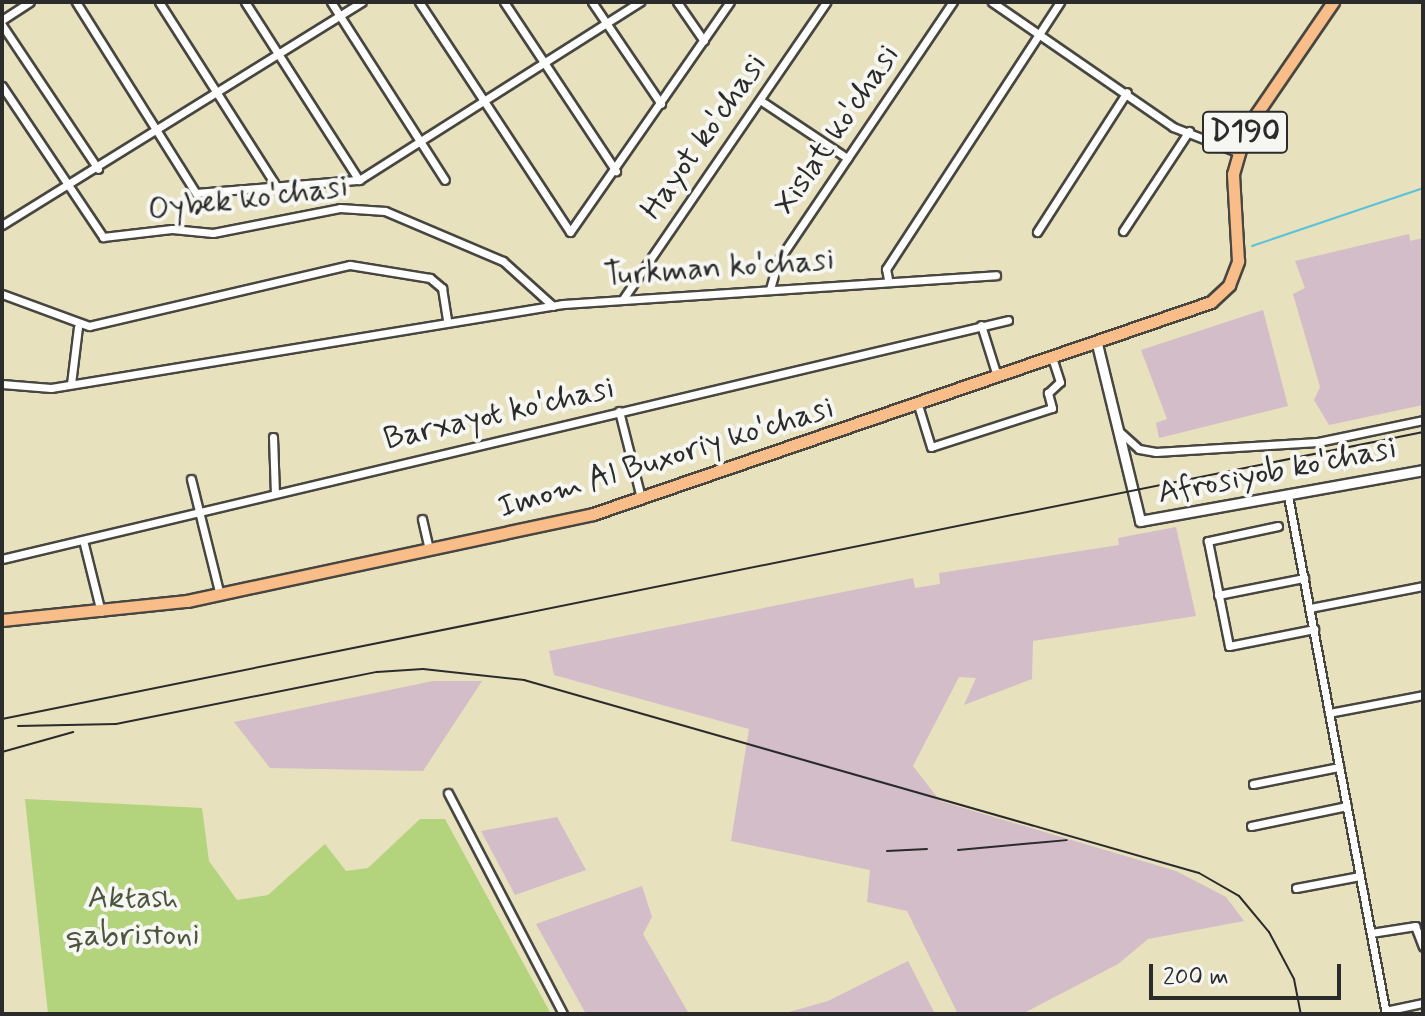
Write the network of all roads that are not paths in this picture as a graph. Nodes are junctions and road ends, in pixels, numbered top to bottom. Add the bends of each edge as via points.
1 (30, 2) edge
2 (76, 2) edge
3 (159, 2) edge
4 (245, 2) edge
5 (331, 2) edge
6 (362, 2) edge
7 (419, 2) edge
8 (504, 2) edge
9 (592, 2) edge
10 (640, 2) edge
11 (677, 2) edge
12 (730, 2) edge
13 (826, 2) edge
14 (953, 2) edge
15 (992, 2) edge
16 (1060, 2) edge
17 (1333, 2) edge
18 (340, 16) junction
19 (2, 22) edge
20 (606, 24) junction
21 (1040, 32) junction
22 (704, 41) junction
23 (279, 55) junction
24 (543, 63) junction
25 (2, 86) edge
26 (1127, 92) junction
27 (217, 94) junction
28 (11, 100) junction
29 (760, 100) junction
30 (482, 102) junction
31 (661, 104) junction
32 (2, 105) edge
33 (158, 131) junction
34 (1189, 131) junction
35 (420, 142) junction
36 (1237, 152) junction
37 (847, 158) junction
38 (98, 169) junction
39 (616, 171) junction
40 (359, 180) junction
41 (445, 180) dead end
42 (64, 184) junction
43 (276, 186) junction
44 (2, 225) edge
45 (1123, 231) dead end
46 (1037, 232) dead end
47 (996, 275) dead end
48 (888, 279) junction
49 (770, 289) junction
50 (2, 294) edge
51 (623, 299) junction
52 (553, 306) junction
53 (1008, 320) dead end
54 (447, 321) junction
55 (981, 325) junction
56 (78, 327) junction
57 (1097, 344) junction
58 (1053, 360) junction
59 (998, 379) junction
60 (2, 384) edge
61 (71, 384) junction
62 (918, 405) junction
63 (619, 411) junction
64 (1423, 420) edge
65 (1120, 432) junction
66 (273, 437) dead end
67 (1423, 470) edge
68 (191, 479) dead end
69 (275, 493) junction
70 (1288, 496) junction
71 (641, 498) junction
72 (199, 513) junction
73 (422, 519) dead end
74 (1278, 526) dead end
75 (83, 540) junction
76 (429, 552) junction
77 (2, 559) edge
78 (1304, 578) junction
79 (1423, 586) edge
80 (220, 595) junction
81 (1218, 595) junction
82 (1310, 608) junction
83 (101, 614) junction
84 (2, 620) edge
85 (1314, 629) junction
86 (1423, 695) edge
87 (1329, 713) junction
88 (1339, 767) junction
89 (1253, 784) dead end
90 (448, 793) dead end
91 (1347, 806) junction
92 (1251, 826) dead end
93 (1360, 876) junction
94 (1296, 888) dead end
95 (1371, 933) junction
96 (1423, 947) edge
97 (1423, 1003) edge
98 (1385, 1012) edge
99 (563, 1014) edge

1 - 19 street
2 - 33 street
3 - 27 street
4 - 23 street
5 - 18 street
6 - 18 street
7 - 30 street
8 - 24 street
9 - 20 street
10 - 20 street
11 - 22 street
12 - 22 street
13 - 29 street, Hayot ko'chasi
14 - 37 street, Xislat ko'chasi
15 - 21 street
16 - 21 street
17 - 36 main road, D190 via 1263,101
18 - 23 street
18 - 35 street
19 - 38 street
20 - 24 street
20 - 31 street
21 - 26 street
21 - 48 street via 886,269
22 - 31 street
23 - 27 street
23 - 40 street
24 - 30 street
24 - 39 street
25 - 28 street, Oybek ko'chasi
26 - 34 street via 1173,127
26 - 46 street
27 - 33 street
27 - 43 street
28 - 32 street
28 - 42 street, Oybek ko'chasi
29 - 37 street
29 - 51 street, Hayot ko'chasi
30 - 35 street
30 - 39 street via 564,231 578,229
31 - 39 street
33 - 38 street
33 - 43 street via 196,193
34 - 36 street
34 - 45 street
35 - 40 street
35 - 41 street
36 - 57 main road, Imom Al Buxoriy ko'chasi / D190 via 1238,261 1229,285 1211,302
37 - 49 street, Xislat ko'chasi via 778,261
38 - 42 street
40 - 43 street
42 - 44 street
42 - 52 street, Oybek ko'chasi via 103,237 172,229 213,233 340,208 385,211 503,261
47 - 48 street, Turkman ko'chasi
48 - 49 street, Turkman ko'chasi
49 - 51 street, Turkman ko'chasi
50 - 56 street
51 - 52 street, Turkman ko'chasi
52 - 54 street, Turkman ko'chasi
53 - 55 street, Barxayot ko'chasi
54 - 56 street via 442,288 430,278 350,265
54 - 61 street, Turkman ko'chasi
55 - 59 street
55 - 63 street, Barxayot ko'chasi
56 - 61 street
57 - 58 main road, Imom Al Buxoriy ko'chasi
57 - 65 street
58 - 59 main road, Imom Al Buxoriy ko'chasi
58 - 62 street via 1060,382 1048,393 1052,408 931,447
59 - 62 main road, Imom Al Buxoriy ko'chasi
60 - 61 street, Turkman ko'chasi
62 - 71 main road, Imom Al Buxoriy ko'chasi
63 - 69 street, Barxayot ko'chasi
63 - 71 street
64 - 65 street via 1318,442 1156,452 1139,449
65 - 70 street, Afrosiyob ko'chasi via 1140,521
66 - 69 street
67 - 70 street, Afrosiyob ko'chasi
68 - 72 street
69 - 72 street, Barxayot ko'chasi
70 - 78 street
71 - 76 main road, Imom Al Buxoriy ko'chasi
72 - 75 street, Barxayot ko'chasi
72 - 80 street
73 - 76 street
74 - 81 street via 1208,541
75 - 77 street, Barxayot ko'chasi
75 - 83 street
76 - 80 main road, Imom Al Buxoriy ko'chasi
78 - 81 street
78 - 82 street
79 - 82 street
80 - 83 main road, Imom Al Buxoriy ko'chasi
81 - 85 street via 1229,646
82 - 85 street
83 - 84 main road, Imom Al Buxoriy ko'chasi
85 - 87 street
86 - 87 street
87 - 88 street
88 - 89 street
88 - 91 street
90 - 99 street
91 - 92 street
91 - 93 street
93 - 94 street
93 - 95 street
95 - 96 street via 1415,926
95 - 98 street
97 - 98 street

